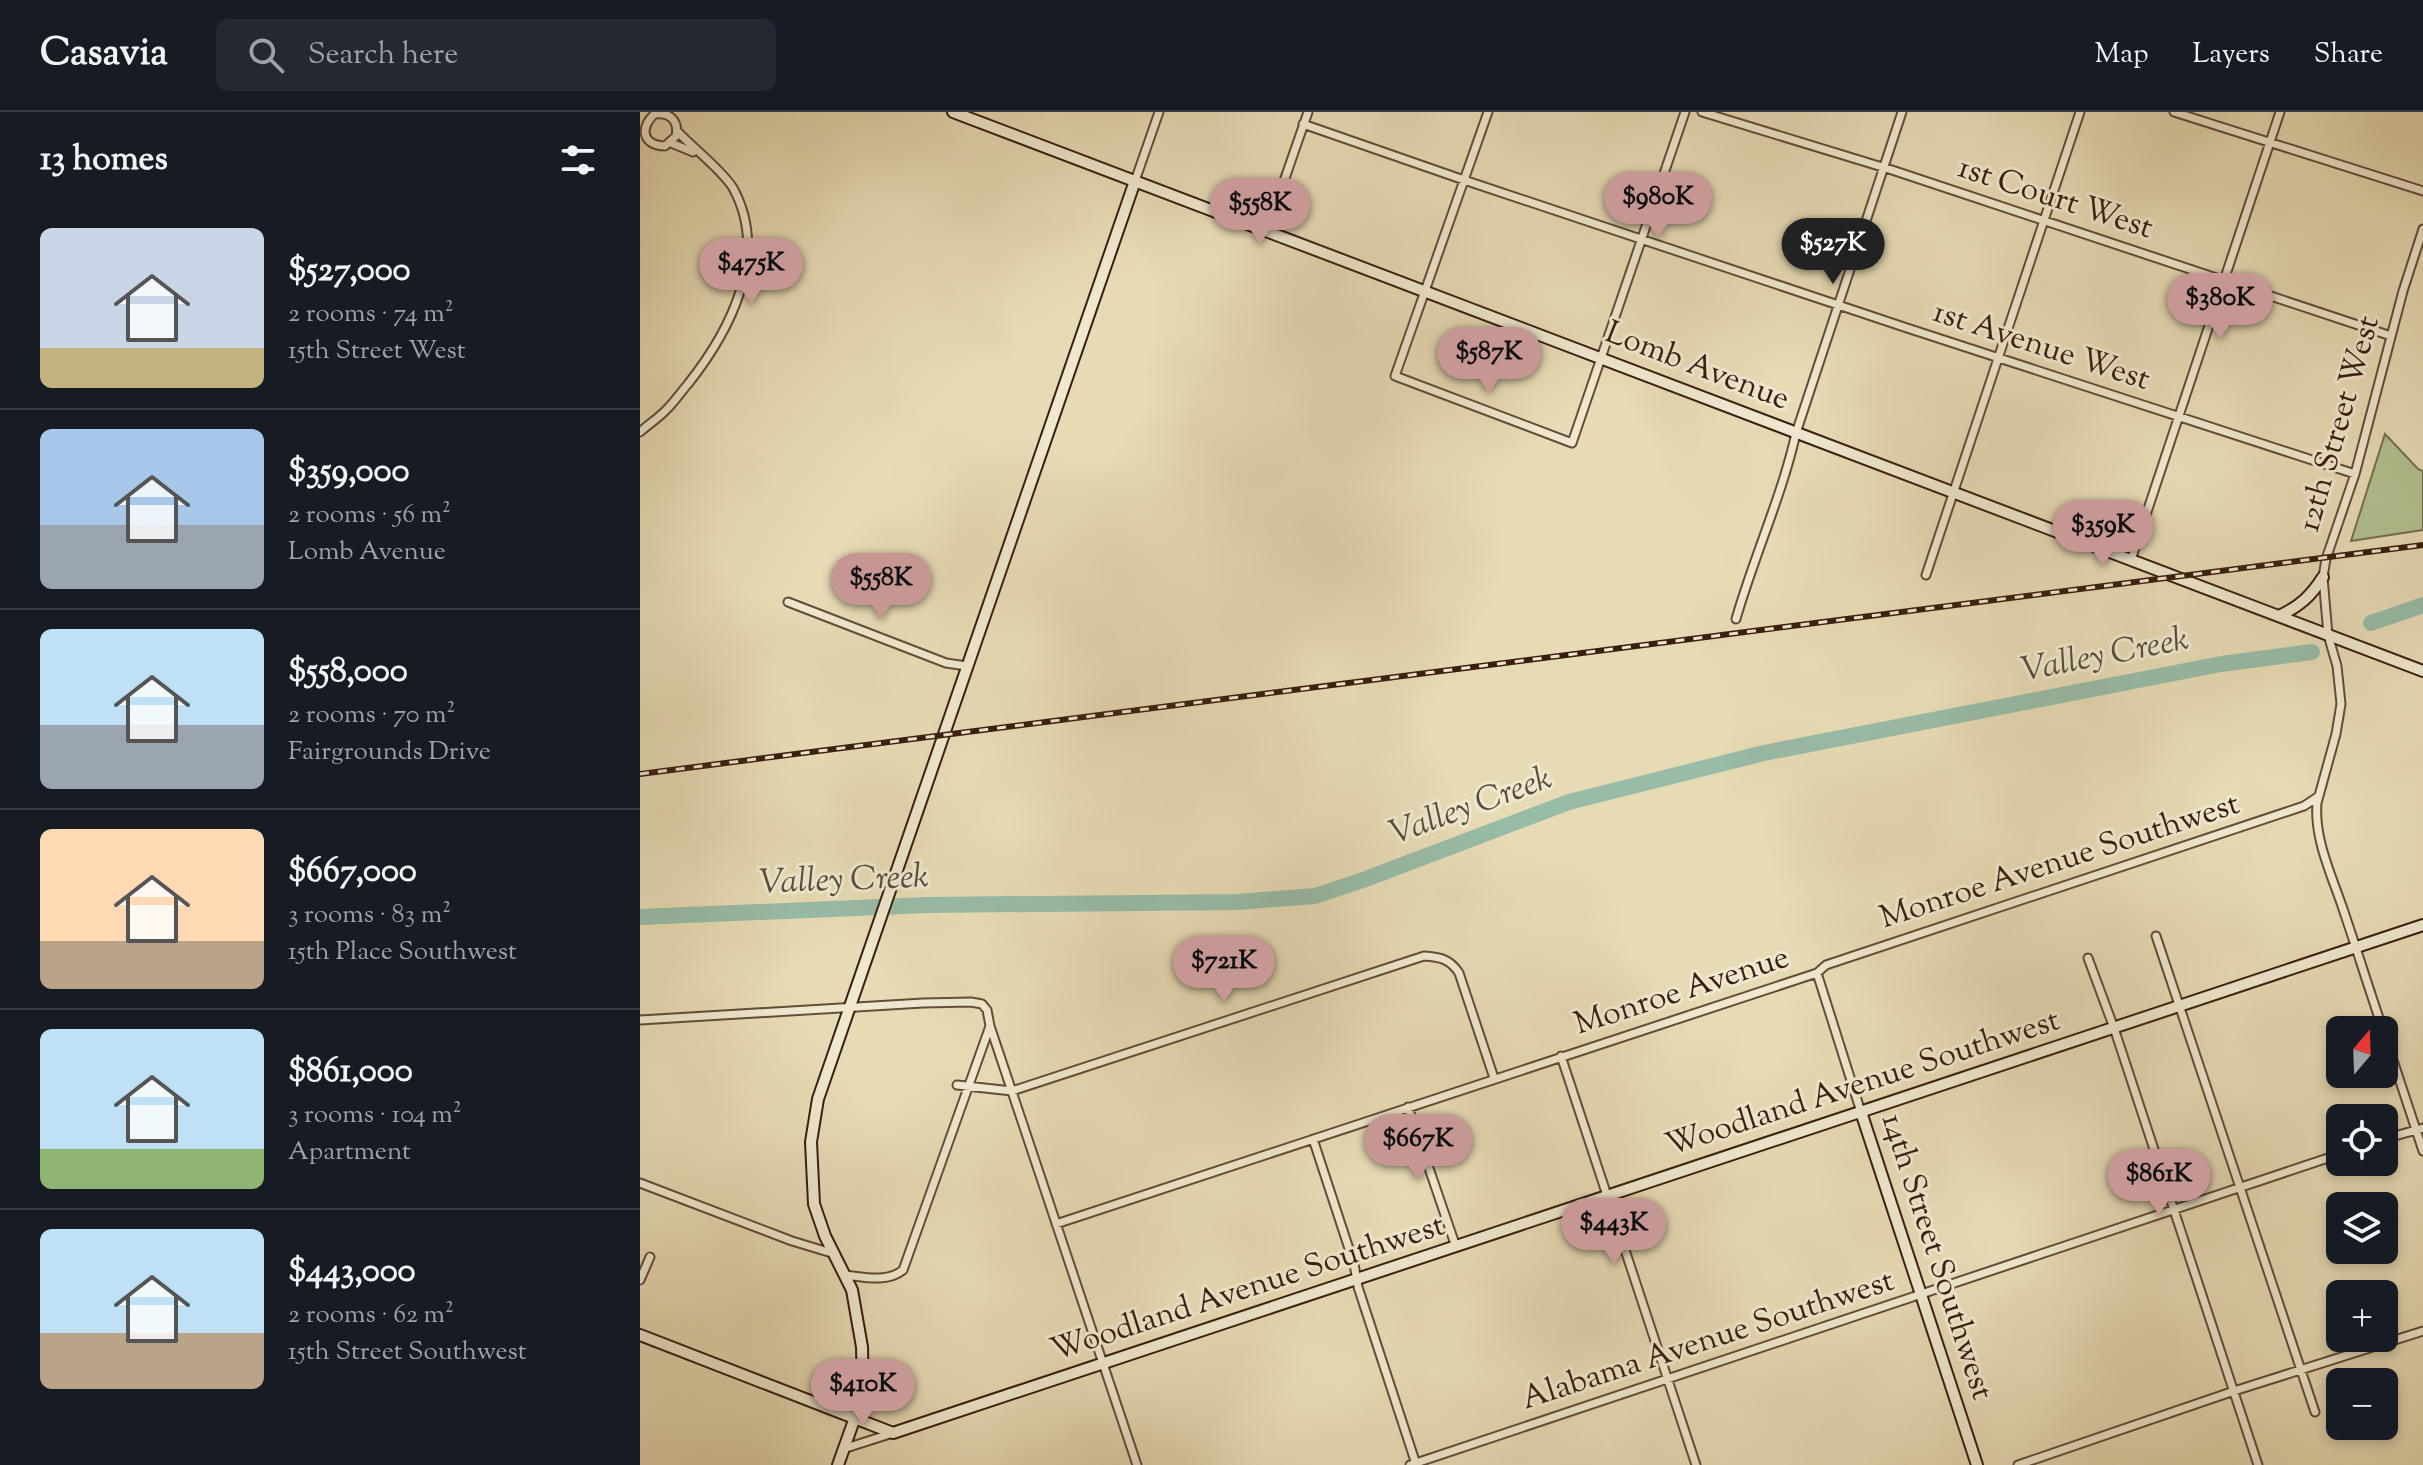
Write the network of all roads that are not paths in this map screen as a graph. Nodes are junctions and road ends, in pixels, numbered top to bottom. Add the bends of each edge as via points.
1 (677, 112) edge
2 (1159, 112) edge
3 (1308, 112) edge
4 (1488, 112) edge
5 (1685, 112) edge
6 (1702, 112) edge
7 (1902, 112) edge
8 (2080, 112) edge
9 (2174, 112) edge
10 (2280, 112) edge
11 (957, 113) edge
12 (654, 114) edge
13 (640, 117) edge
14 (675, 121) junction
15 (1303, 124) junction
16 (642, 130) edge
17 (677, 131) junction
18 (671, 143) junction
19 (2271, 143) junction
20 (706, 159) junction
21 (1884, 168) junction
22 (1464, 180) junction
23 (1135, 181) junction
24 (2423, 191) edge
25 (2045, 220) junction
26 (2423, 229) edge
27 (1267, 230) junction
28 (1642, 238) junction
29 (2225, 281) junction
30 (1425, 291) junction
31 (1838, 304) junction
32 (2391, 336) junction
33 (1999, 358) junction
34 (1602, 359) junction
35 (2177, 417) junction
36 (640, 432) edge
37 (1796, 433) junction
38 (2355, 474) junction
39 (1955, 493) junction
40 (2131, 560) junction
41 (1926, 575) dead end
42 (2323, 577) junction
43 (788, 602) dead end
44 (2279, 616) junction
45 (1736, 619) dead end
46 (2328, 635) junction
47 (967, 666) junction
48 (2423, 671) edge
49 (2319, 796) junction
50 (2423, 925) edge
51 (2156, 936) dead end
52 (2356, 947) junction
53 (2088, 958) dead end
54 (1817, 973) junction
55 (2178, 1005) junction
56 (849, 1008) junction
57 (2379, 1016) edge
58 (640, 1020) edge
59 (990, 1026) junction
60 (2114, 1028) junction
61 (1561, 1056) junction
62 (2398, 1069) edge
63 (1494, 1078) junction
64 (957, 1085) dead end
65 (968, 1087) junction
66 (1012, 1091) junction
67 (1408, 1107) junction
68 (1861, 1112) junction
69 (2420, 1129) edge
70 (2398, 1135) edge
71 (1313, 1139) junction
72 (2423, 1151) edge
73 (2326, 1159) edge
74 (640, 1183) edge
75 (2241, 1187) junction
76 (1607, 1197) junction
77 (2173, 1209) junction
78 (1056, 1224) junction
79 (1456, 1247) junction
80 (835, 1254) junction
81 (650, 1257) dead end
82 (845, 1275) junction
83 (640, 1280) edge
84 (1358, 1280) junction
85 (1922, 1295) junction
86 (2423, 1331) edge
87 (640, 1335) edge
88 (1104, 1365) junction
89 (2302, 1371) junction
90 (1668, 1379) junction
91 (2234, 1391) junction
92 (2315, 1412) dead end
93 (855, 1418) junction
94 (893, 1433) junction
95 (843, 1449) junction
96 (1414, 1464) edge
97 (838, 1465) edge
98 (1137, 1465) edge
99 (1696, 1465) edge
100 (1977, 1465) edge
101 (2018, 1465) edge
102 (2258, 1465) edge

1 - 14 street
2 - 23 street
3 - 15 street
4 - 22 street
5 - 28 street
6 - 21 street, 1st Court West
7 - 21 street
8 - 25 street
9 - 19 street
10 - 19 street
11 - 23 street, Lomb Avenue
12 - 13 street
12 - 14 street via 667,114
12 - 16 street
14 - 17 street
15 - 22 street, 1st Avenue West
15 - 27 street
16 - 18 street via 653,144
17 - 18 street
17 - 20 street
18 - 20 street
19 - 24 street
19 - 29 street
20 - 36 street via 732,185 745,215 745,280 705,362 669,408
21 - 25 street, 1st Court West
21 - 31 street
22 - 28 street, 1st Avenue West
22 - 30 street
23 - 27 street, Lomb Avenue
23 - 47 street
25 - 29 street, 1st Court West
25 - 33 street
26 - 32 street, 12th Street West
27 - 30 street, Lomb Avenue
28 - 31 street, 1st Avenue West
28 - 34 street
29 - 32 street, 1st Court West
29 - 35 street
30 - 34 street, Lomb Avenue
30 - 34 street via 1395,376 1572,443
31 - 33 street, 1st Avenue West
31 - 37 street
32 - 38 street, 12th Street West
33 - 35 street, 1st Avenue West
33 - 39 street
34 - 37 street, Lomb Avenue
35 - 38 street, 1st Avenue West
35 - 40 street
37 - 39 street, Lomb Avenue
37 - 45 street
38 - 42 street, 12th Street West
39 - 40 street, Lomb Avenue
39 - 41 street
40 - 44 street, Lomb Avenue
42 - 44 street via 2304,602
42 - 46 street, 12th Street West
43 - 47 street via 946,663
44 - 46 street, Lomb Avenue
46 - 48 street, Lomb Avenue
46 - 49 street, 12th Street West via 2341,704
47 - 56 street
49 - 52 street, 12th Street West via 2318,832
49 - 54 street, Monroe Avenue Southwest via 2304,806 1832,963
50 - 52 street, Woodland Avenue Southwest
51 - 55 street
52 - 55 street, Woodland Avenue Southwest
52 - 57 street, 12th Street West
53 - 60 street
54 - 61 street, Monroe Avenue
54 - 68 street, 14th Street Southwest
55 - 60 street, Woodland Avenue Southwest
55 - 75 street
56 - 58 street
56 - 59 street via 971,1002 985,1007
56 - 80 street via 818,1099 811,1142 814,1204
59 - 65 street
59 - 66 street
60 - 68 street, Woodland Avenue Southwest
60 - 77 street
61 - 63 street
61 - 76 street
62 - 69 street, 12th Street West
63 - 66 street via 1459,973 1441,958 1424,956
63 - 67 street
64 - 65 street
65 - 66 street
65 - 82 street via 903,1270 882,1279
66 - 78 street
67 - 71 street
67 - 79 street
68 - 76 street, Woodland Avenue Southwest
68 - 85 street, 14th Street Southwest
69 - 70 street
69 - 72 street, 12th Street West
71 - 78 street
71 - 84 street
73 - 75 street, Alabama Avenue Southwest
74 - 80 street
75 - 77 street, Alabama Avenue Southwest
75 - 89 street
76 - 79 street, Woodland Avenue Southwest
76 - 90 street
77 - 85 street, Alabama Avenue Southwest
77 - 91 street
78 - 88 street
79 - 84 street, Woodland Avenue Southwest
80 - 82 street
81 - 83 street
82 - 93 street via 862,1347 863,1395
84 - 88 street, Woodland Avenue Southwest
84 - 96 street
85 - 90 street, Alabama Avenue Southwest
85 - 100 street, 14th Street Southwest
86 - 89 street
87 - 93 street
88 - 94 street, Woodland Avenue Southwest
88 - 98 street
89 - 91 street
89 - 92 street
90 - 96 street, Alabama Avenue Southwest
90 - 99 street
91 - 101 street
91 - 102 street
93 - 94 street
93 - 95 street
94 - 95 street
95 - 97 street

